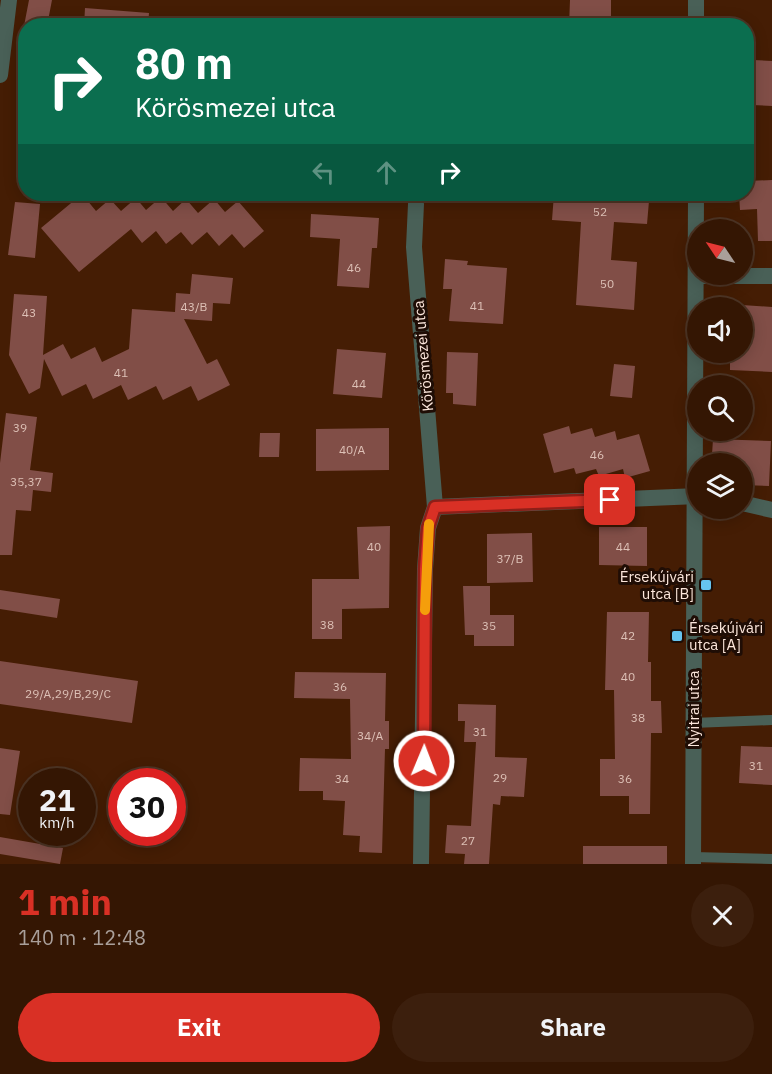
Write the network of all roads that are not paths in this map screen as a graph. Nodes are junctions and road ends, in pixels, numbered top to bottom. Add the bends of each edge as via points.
1 (9, 0) edge
2 (696, 0) edge
3 (696, 18) edge
4 (0, 75) edge
5 (696, 201) edge
6 (416, 204) dead end
7 (696, 219) edge
8 (753, 276) edge
9 (772, 276) edge
10 (696, 285) edge
11 (695, 453) edge
12 (687, 496) edge
13 (753, 506) edge
14 (435, 507) junction
15 (772, 510) edge
16 (695, 519) edge
17 (772, 720) edge
18 (692, 723) junction
19 (772, 859) edge
20 (693, 860) edge
21 (421, 864) edge

1 - 4 street
2 - 3 street
5 - 7 street, Nyitrai utca
6 - 14 street, Körösmezei utca via 414,247
8 - 9 street
10 - 11 street, Nyitrai utca
12 - 14 street
13 - 15 street
14 - 21 street, Körösmezei utca via 428,528 425,569
16 - 18 street, Nyitrai utca
17 - 18 lane
18 - 20 street, Nyitrai utca
19 - 20 lane

